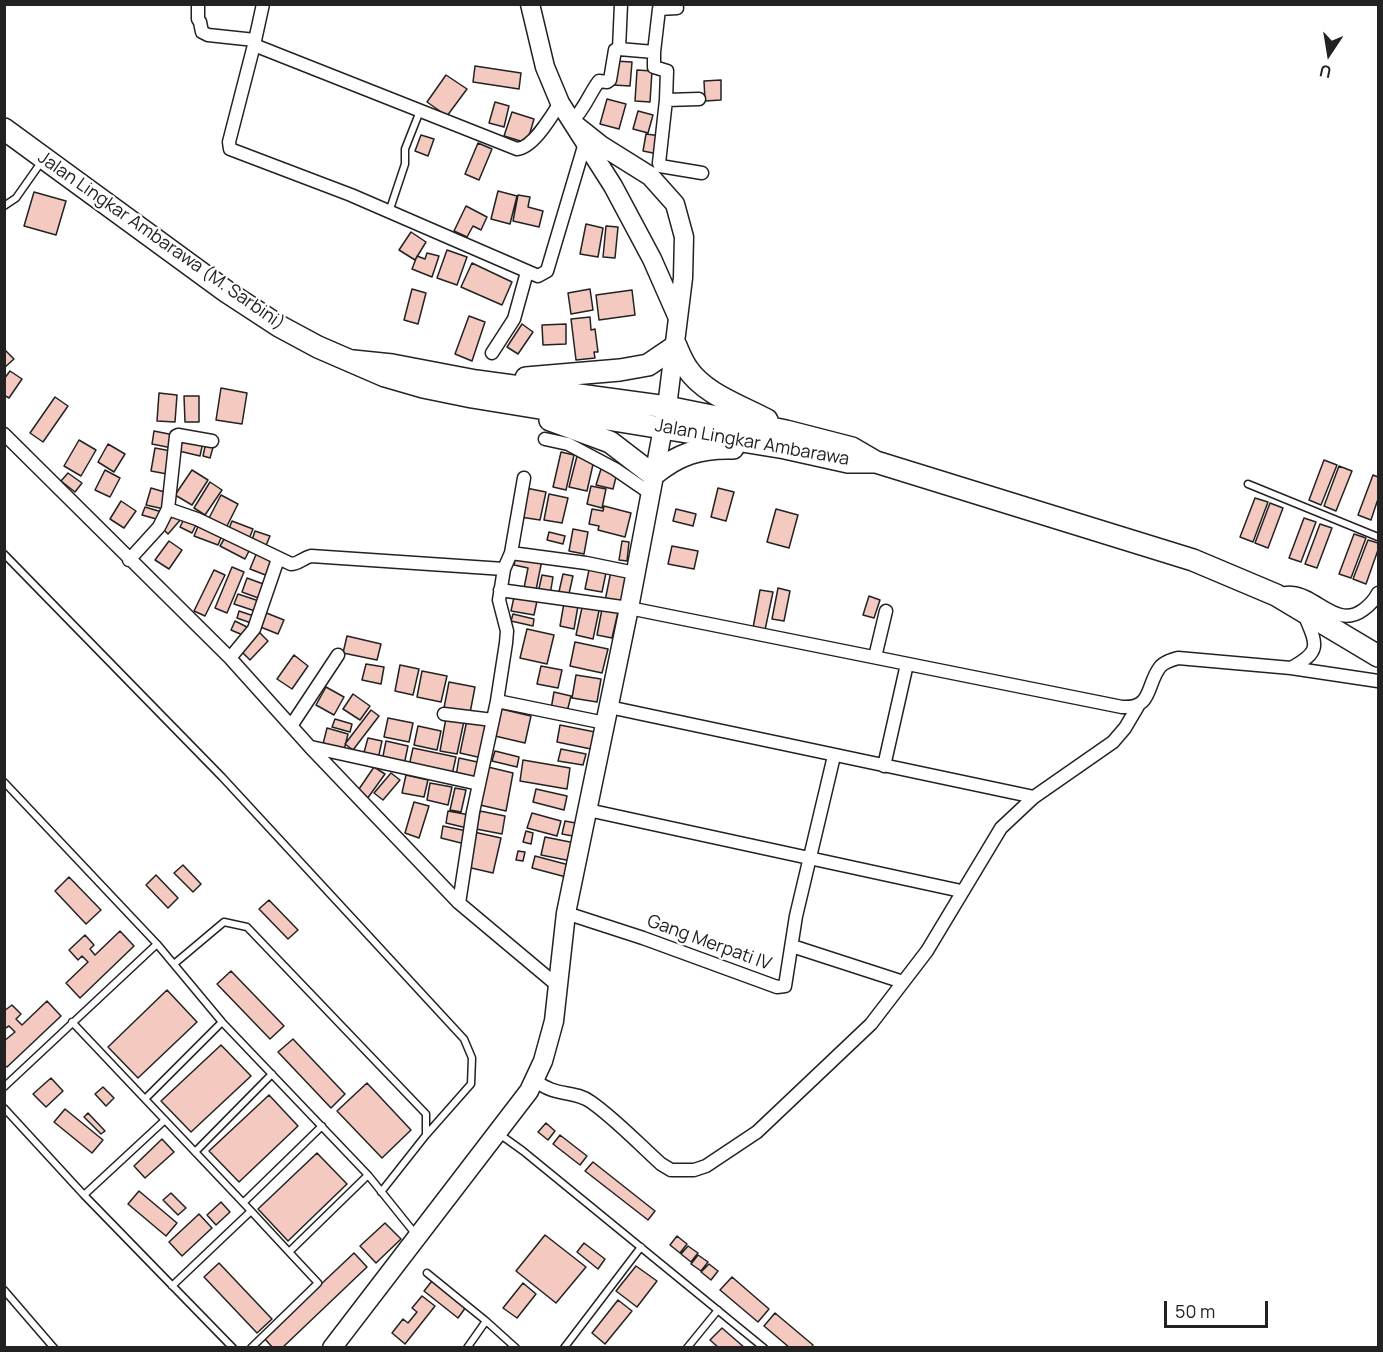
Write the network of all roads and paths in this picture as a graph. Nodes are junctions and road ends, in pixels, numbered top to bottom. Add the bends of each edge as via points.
1 (198, 4) edge
2 (263, 4) edge
3 (530, 4) edge
4 (621, 4) edge
5 (677, 8) dead end
6 (254, 42) junction
7 (619, 49) junction
8 (654, 52) junction
9 (699, 99) dead end
10 (666, 100) junction
11 (560, 103) junction
12 (420, 111) junction
13 (573, 122) junction
14 (4, 129) edge
15 (585, 143) junction
16 (44, 158) junction
17 (702, 173) dead end
18 (4, 206) edge
19 (389, 213) junction
20 (526, 272) junction
21 (678, 318) junction
22 (676, 346) junction
23 (492, 353) dead end
24 (353, 361) joint
25 (474, 389) junction
26 (665, 417) junction
27 (4, 434) edge
28 (544, 439) dead end
29 (785, 439) junction
30 (213, 441) dead end
31 (524, 478) dead end
32 (651, 484) junction
33 (1248, 484) dead end
34 (168, 509) junction
35 (1378, 537) edge
36 (511, 553) junction
37 (4, 554) edge
38 (278, 559) junction
39 (129, 560) junction
40 (11, 561) junction
41 (4, 567) edge
42 (504, 569) junction
43 (635, 573) junction
44 (500, 590) junction
45 (1378, 593) edge
46 (1276, 594) junction
47 (629, 608) junction
48 (886, 611) dead end
49 (1303, 611) junction
50 (338, 655) dead end
51 (1378, 656) edge
52 (875, 657) junction
53 (230, 658) junction
54 (907, 664) junction
55 (1291, 668) junction
56 (1378, 681) edge
57 (497, 701) junction
58 (1138, 706) junction
59 (444, 714) dead end
60 (607, 715) junction
61 (493, 720) junction
62 (291, 726) junction
63 (310, 747) junction
64 (834, 756) junction
65 (884, 766) junction
66 (4, 782) edge
67 (479, 784) junction
68 (1034, 797) junction
69 (588, 810) junction
70 (809, 859) junction
71 (961, 891) junction
72 (459, 903) junction
73 (566, 913) junction
74 (157, 944) junction
75 (792, 946) junction
76 (174, 964) junction
77 (903, 981) junction
78 (558, 987) junction
79 (72, 1022) junction
80 (222, 1023) junction
81 (272, 1074) junction
82 (535, 1080) junction
83 (4, 1087) edge
84 (145, 1099) junction
85 (4, 1108) edge
86 (165, 1120) junction
87 (322, 1126) junction
88 (498, 1133) junction
89 (426, 1135) junction
90 (195, 1152) junction
91 (368, 1175) junction
92 (381, 1192) junction
93 (84, 1195) junction
94 (244, 1202) junction
95 (251, 1211) junction
96 (418, 1238) junction
97 (641, 1247) junction
98 (289, 1252) junction
99 (427, 1274) dead end
100 (172, 1286) junction
101 (5, 1293) edge
102 (718, 1310) junction
103 (486, 1321) junction
104 (54, 1347) edge
105 (233, 1347) edge
106 (251, 1347) edge
107 (332, 1347) edge
108 (467, 1347) edge
109 (516, 1347) edge
110 (564, 1347) edge
111 (687, 1347) edge
112 (764, 1347) edge

1 - 6 street via 202,32
2 - 6 street
3 - 11 main road via 545,67
4 - 7 street
5 - 8 street via 659,9
6 - 12 street
6 - 19 street via 230,149
7 - 8 street
7 - 13 street via 615,50 610,80 596,83 584,110
8 - 10 street via 654,67 667,71
9 - 10 street
10 - 17 street via 660,166
11 - 12 street via 532,141 521,149
11 - 13 main road
12 - 19 lane via 405,149 405,164
13 - 15 main road
13 - 21 main road via 650,176 675,204 684,237
14 - 16 highway, Jalan Lingkar Ambarawa (M. Sarbini)
15 - 20 street via 547,271 538,276
15 - 21 main road via 652,259
16 - 18 lane via 16,198
16 - 24 highway, Jalan Lingkar Ambarawa (M. Sarbini) via 227,292 279,326
19 - 20 street
20 - 23 street via 514,319
21 - 22 main road
22 - 25 highway via 648,365
22 - 26 main road
22 - 29 highway via 687,369 701,383
24 - 25 highway, Jalan Lingkar Ambarawa via 392,365
25 - 26 highway, Jalan Lingkar Ambarawa
25 - 32 highway via 610,442
26 - 29 highway, Jalan Lingkar Ambarawa
26 - 32 main road
27 - 39 street
28 - 32 street via 568,444
29 - 32 highway via 693,451 670,461
29 - 46 highway, Jalan Lingkar Ambarawa via 852,448 876,462 1193,560
30 - 34 street via 176,436
31 - 36 street
32 - 43 main road
33 - 35 lane
34 - 38 street
34 - 39 street via 159,527
36 - 42 street
36 - 43 street
37 - 40 lane
38 - 42 street via 296,564 311,556
38 - 53 street via 254,629
39 - 53 street
40 - 41 lane
40 - 89 lane via 222,777 464,1039 472,1058 471,1084
42 - 44 street
43 - 47 main road
44 - 47 street
44 - 57 street via 500,609 507,631
45 - 46 street via 1359,613 1343,616 1292,592
46 - 49 highway, Jalan Lingkar Ambarawa
47 - 52 street
47 - 60 main road
48 - 52 street
49 - 51 highway, Jalan Lingkar Ambarawa
49 - 55 street via 1314,647 1311,655
50 - 62 street
52 - 54 street
53 - 62 street
54 - 58 street via 1122,707
54 - 65 street
55 - 56 street
55 - 58 street via 1178,658 1159,668
57 - 60 street
57 - 61 street
58 - 68 street via 1113,742
59 - 61 street
60 - 64 street
60 - 69 main road
61 - 67 street
62 - 63 street
63 - 67 street
63 - 72 street
64 - 65 street
64 - 70 street, Gang Merpati IV
65 - 68 street
66 - 74 lane
67 - 72 street
68 - 71 street via 1001,828
69 - 70 street
69 - 73 main road
70 - 71 street
70 - 75 street, Gang Merpati IV
71 - 77 street via 927,951
72 - 78 street
73 - 75 street, Gang Merpati IV via 777,987 787,983
73 - 78 main road
74 - 76 lane
74 - 79 lane
75 - 77 street
76 - 80 lane
76 - 89 lane via 224,922 247,927 426,1114
77 - 82 street via 871,1024 757,1132 694,1170 671,1170 591,1102 552,1091
78 - 82 main road via 549,1044
79 - 83 lane
79 - 84 lane
80 - 81 lane
80 - 84 lane
81 - 87 lane
81 - 90 lane
82 - 88 main road
84 - 86 lane
85 - 93 lane
86 - 90 lane
86 - 93 lane
87 - 91 lane
87 - 94 lane
88 - 96 main road
88 - 97 lane
89 - 92 lane
90 - 94 lane
91 - 92 lane
91 - 98 lane
92 - 96 lane
93 - 100 lane
94 - 95 lane
95 - 98 lane
95 - 100 lane
96 - 107 main road
97 - 102 lane
97 - 110 lane
98 - 106 lane via 318,1283
99 - 103 lane
100 - 105 lane
101 - 104 lane
102 - 111 lane
102 - 112 lane
103 - 108 lane
103 - 109 lane

